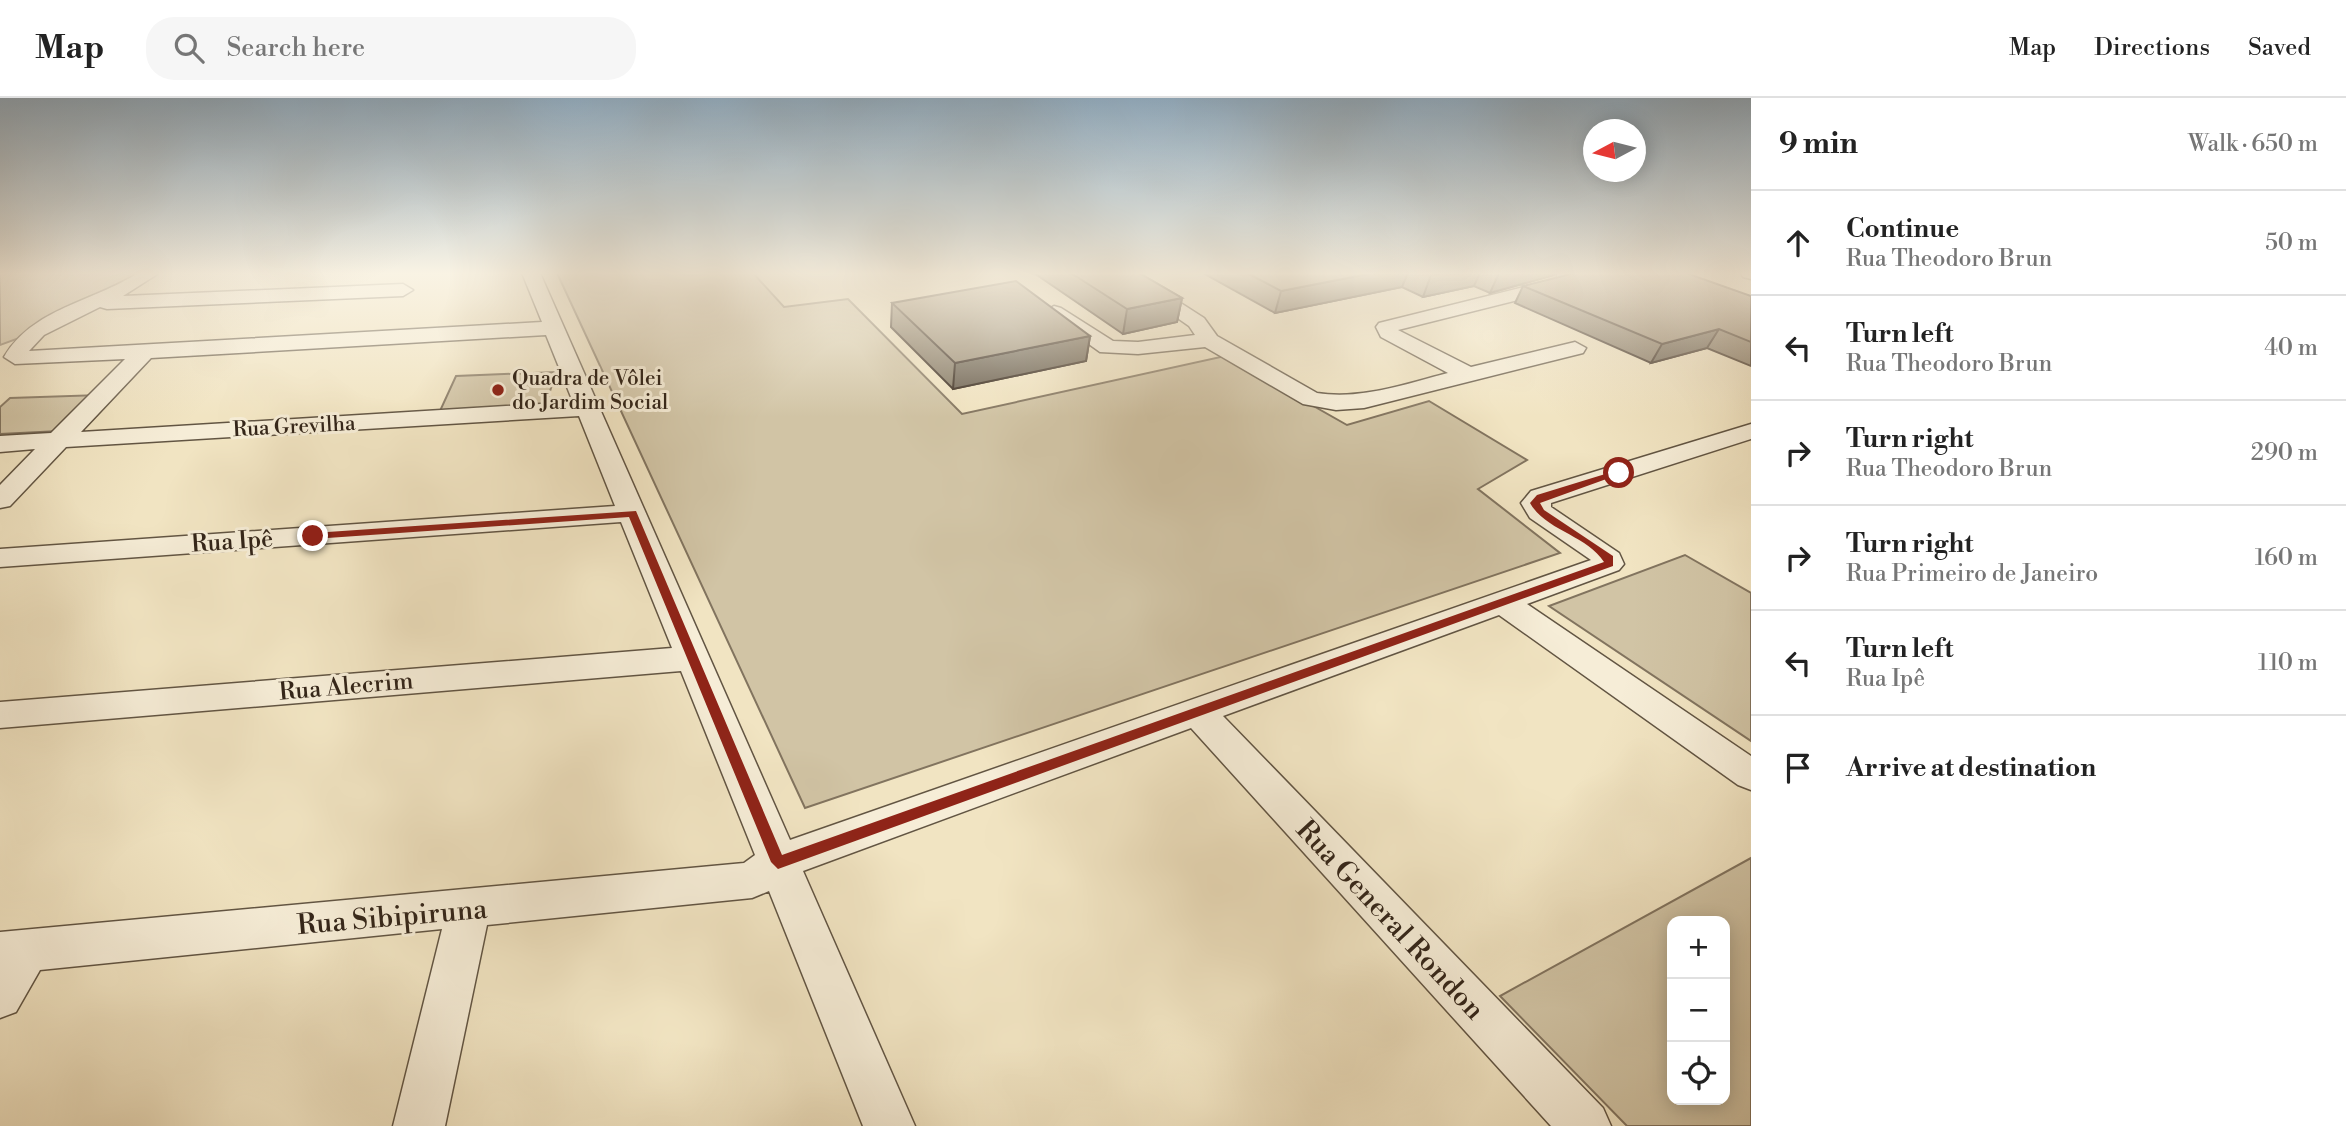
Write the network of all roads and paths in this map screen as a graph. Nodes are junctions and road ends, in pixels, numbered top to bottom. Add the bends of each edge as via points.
1 (58, 321) edge
2 (384, 321) edge
3 (551, 321) edge
4 (1068, 321) edge
5 (1195, 321) edge
6 (1415, 321) edge
7 (554, 328) junction
8 (374, 338) junction
9 (1209, 340) junction
10 (1574, 348) dead end
11 (145, 352) junction
12 (1466, 374) junction
13 (588, 408) junction
14 (1751, 431) edge
15 (61, 440) junction
16 (0, 444) edge
17 (0, 500) edge
18 (632, 513) junction
19 (0, 558) edge
20 (1502, 602) junction
21 (693, 658) junction
22 (1198, 712) junction
23 (0, 715) edge
24 (1751, 775) edge
25 (778, 862) junction
26 (469, 908) junction
27 (14, 951) edge
28 (0, 996) edge
29 (419, 1126) edge
30 (889, 1126) edge
31 (1585, 1126) edge

1 - 11 street via 30,334 15,357
2 - 8 street
3 - 7 street
4 - 9 street via 1108,347
5 - 9 street
6 - 12 street via 1384,329
7 - 8 street
7 - 13 street
8 - 11 street
9 - 12 street via 1302,394 1336,403 1364,401
10 - 12 street
11 - 15 street
13 - 15 street, Rua Grevilha
13 - 18 street
14 - 20 street, Rua Sibipiruna via 1541,497 1535,503 1540,512 1595,547 1609,564
15 - 16 street, Rua Grevilha
15 - 17 street
18 - 19 street, Rua Ipê
18 - 21 street
20 - 22 street, Rua Sibipiruna
20 - 24 street
21 - 23 street, Rua Alecrim
21 - 25 street
22 - 25 street, Rua Sibipiruna
22 - 31 street, Rua General Rondon
25 - 26 street, Rua Sibipiruna via 752,880
25 - 30 street
26 - 27 street, Rua Sibipiruna
26 - 29 street
27 - 28 street

